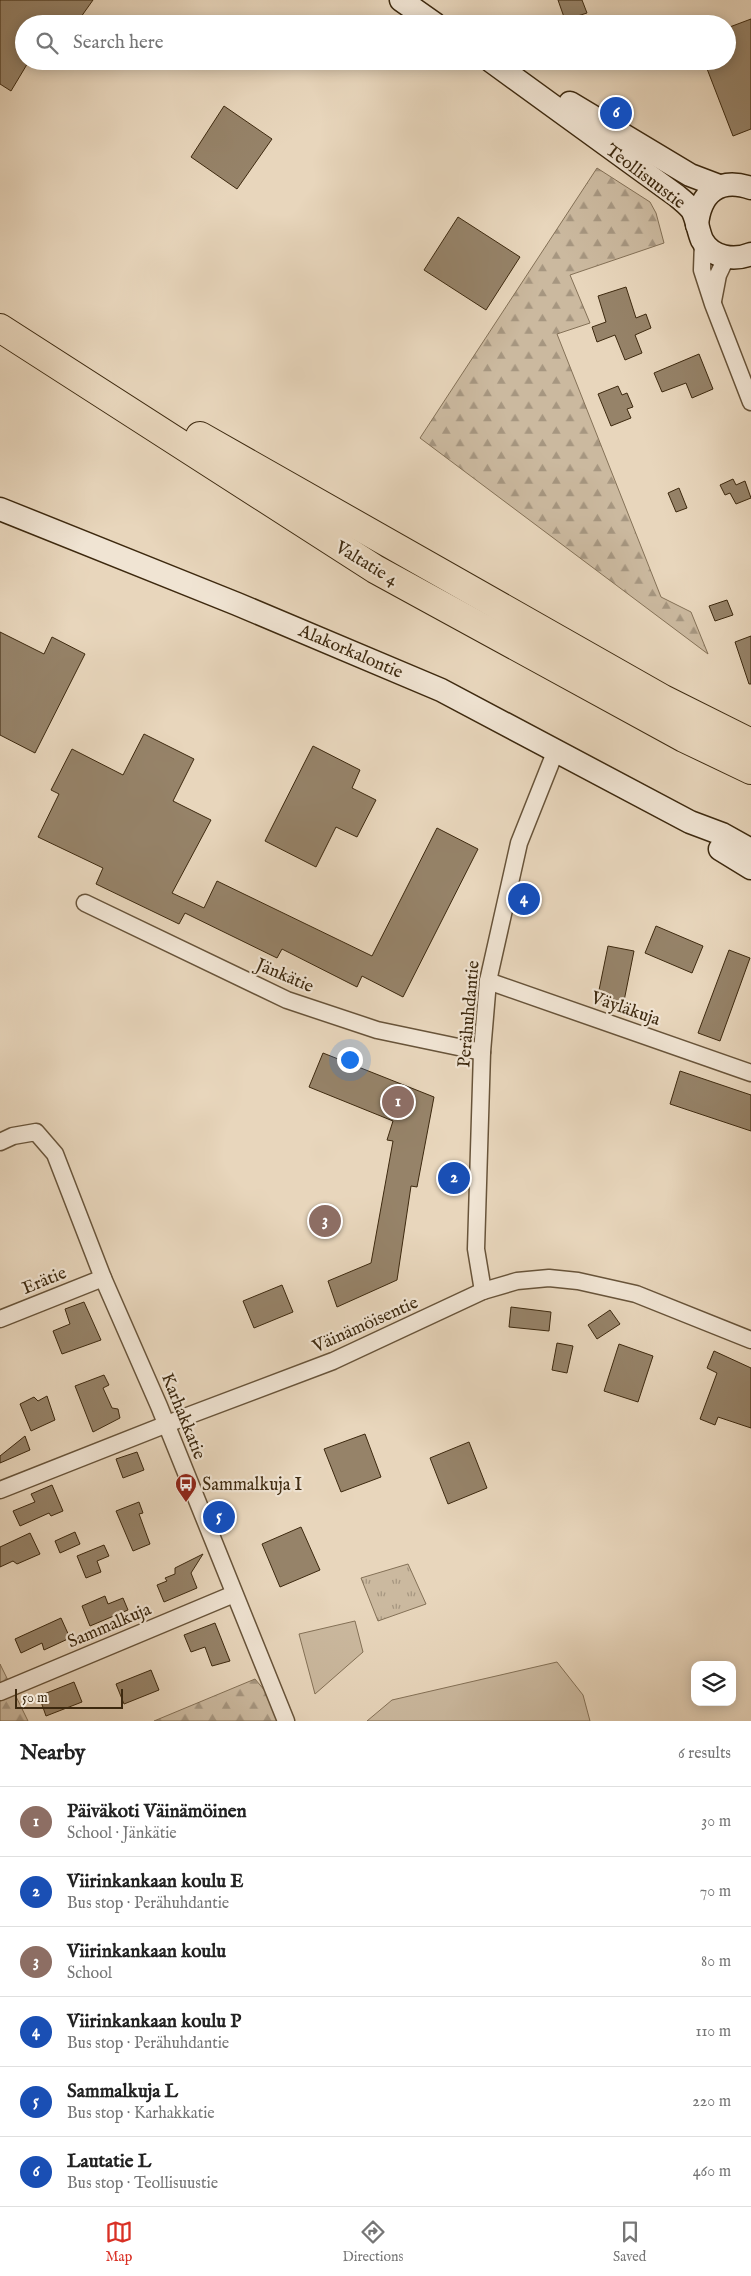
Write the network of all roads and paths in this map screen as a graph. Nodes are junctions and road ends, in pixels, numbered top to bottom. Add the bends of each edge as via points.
1 (400, 0) edge
2 (422, 15) edge
3 (502, 70) edge
4 (508, 70) edge
5 (740, 184) edge
6 (700, 233) junction
7 (742, 258) edge
8 (713, 304) junction
9 (0, 322) edge
10 (0, 328) edge
11 (751, 402) edge
12 (0, 509) edge
13 (684, 738) junction
14 (751, 743) edge
15 (556, 750) junction
16 (751, 770) edge
17 (751, 778) edge
18 (690, 822) junction
19 (751, 850) edge
20 (751, 868) edge
21 (85, 903) dead end
22 (488, 981) junction
23 (482, 1052) junction
24 (751, 1072) edge
25 (0, 1142) edge
26 (104, 1278) junction
27 (483, 1291) junction
28 (0, 1319) edge
29 (751, 1340) edge
30 (166, 1424) junction
31 (0, 1490) edge
32 (234, 1594) junction
33 (0, 1692) edge
34 (286, 1721) edge

1 - 2 street
3 - 6 street, Teollisuustie via 669,188 692,210
4 - 5 street, Teollisuustie via 548,89 690,175
5 - 6 street via 706,195 699,209
6 - 7 street via 713,252
6 - 8 street via 702,270
7 - 8 street via 718,275
8 - 11 street
9 - 14 highway, Valtatie 4 via 663,699
10 - 13 highway, Valtatie 4 via 375,569
12 - 15 street, Alakorkalontie via 406,674
13 - 16 highway, Valtatie 4
13 - 17 highway
15 - 18 street, Alakorkalontie
15 - 22 street, Perähuhdantie via 519,843
18 - 19 street, Alakorkalontie
18 - 20 street, Alakorkalontie via 712,844
21 - 23 street, Jänkätie via 287,1000 376,1030
22 - 23 street, Perähuhdantie
22 - 24 street, Väyläkuja
23 - 27 street, Perähuhdantie via 476,1249
25 - 26 street, Karhakkatie via 36,1132 55,1154
26 - 28 street, Erätie
26 - 30 street, Karhakkatie
27 - 29 street, Väinämöisentie via 517,1281 578,1280 636,1294
27 - 30 street, Väinämöisentie via 333,1361
30 - 31 street, Väinämöisentie
30 - 32 street, Karhakkatie
32 - 33 street, Sammalkuja
32 - 34 street, Karhakkatie

